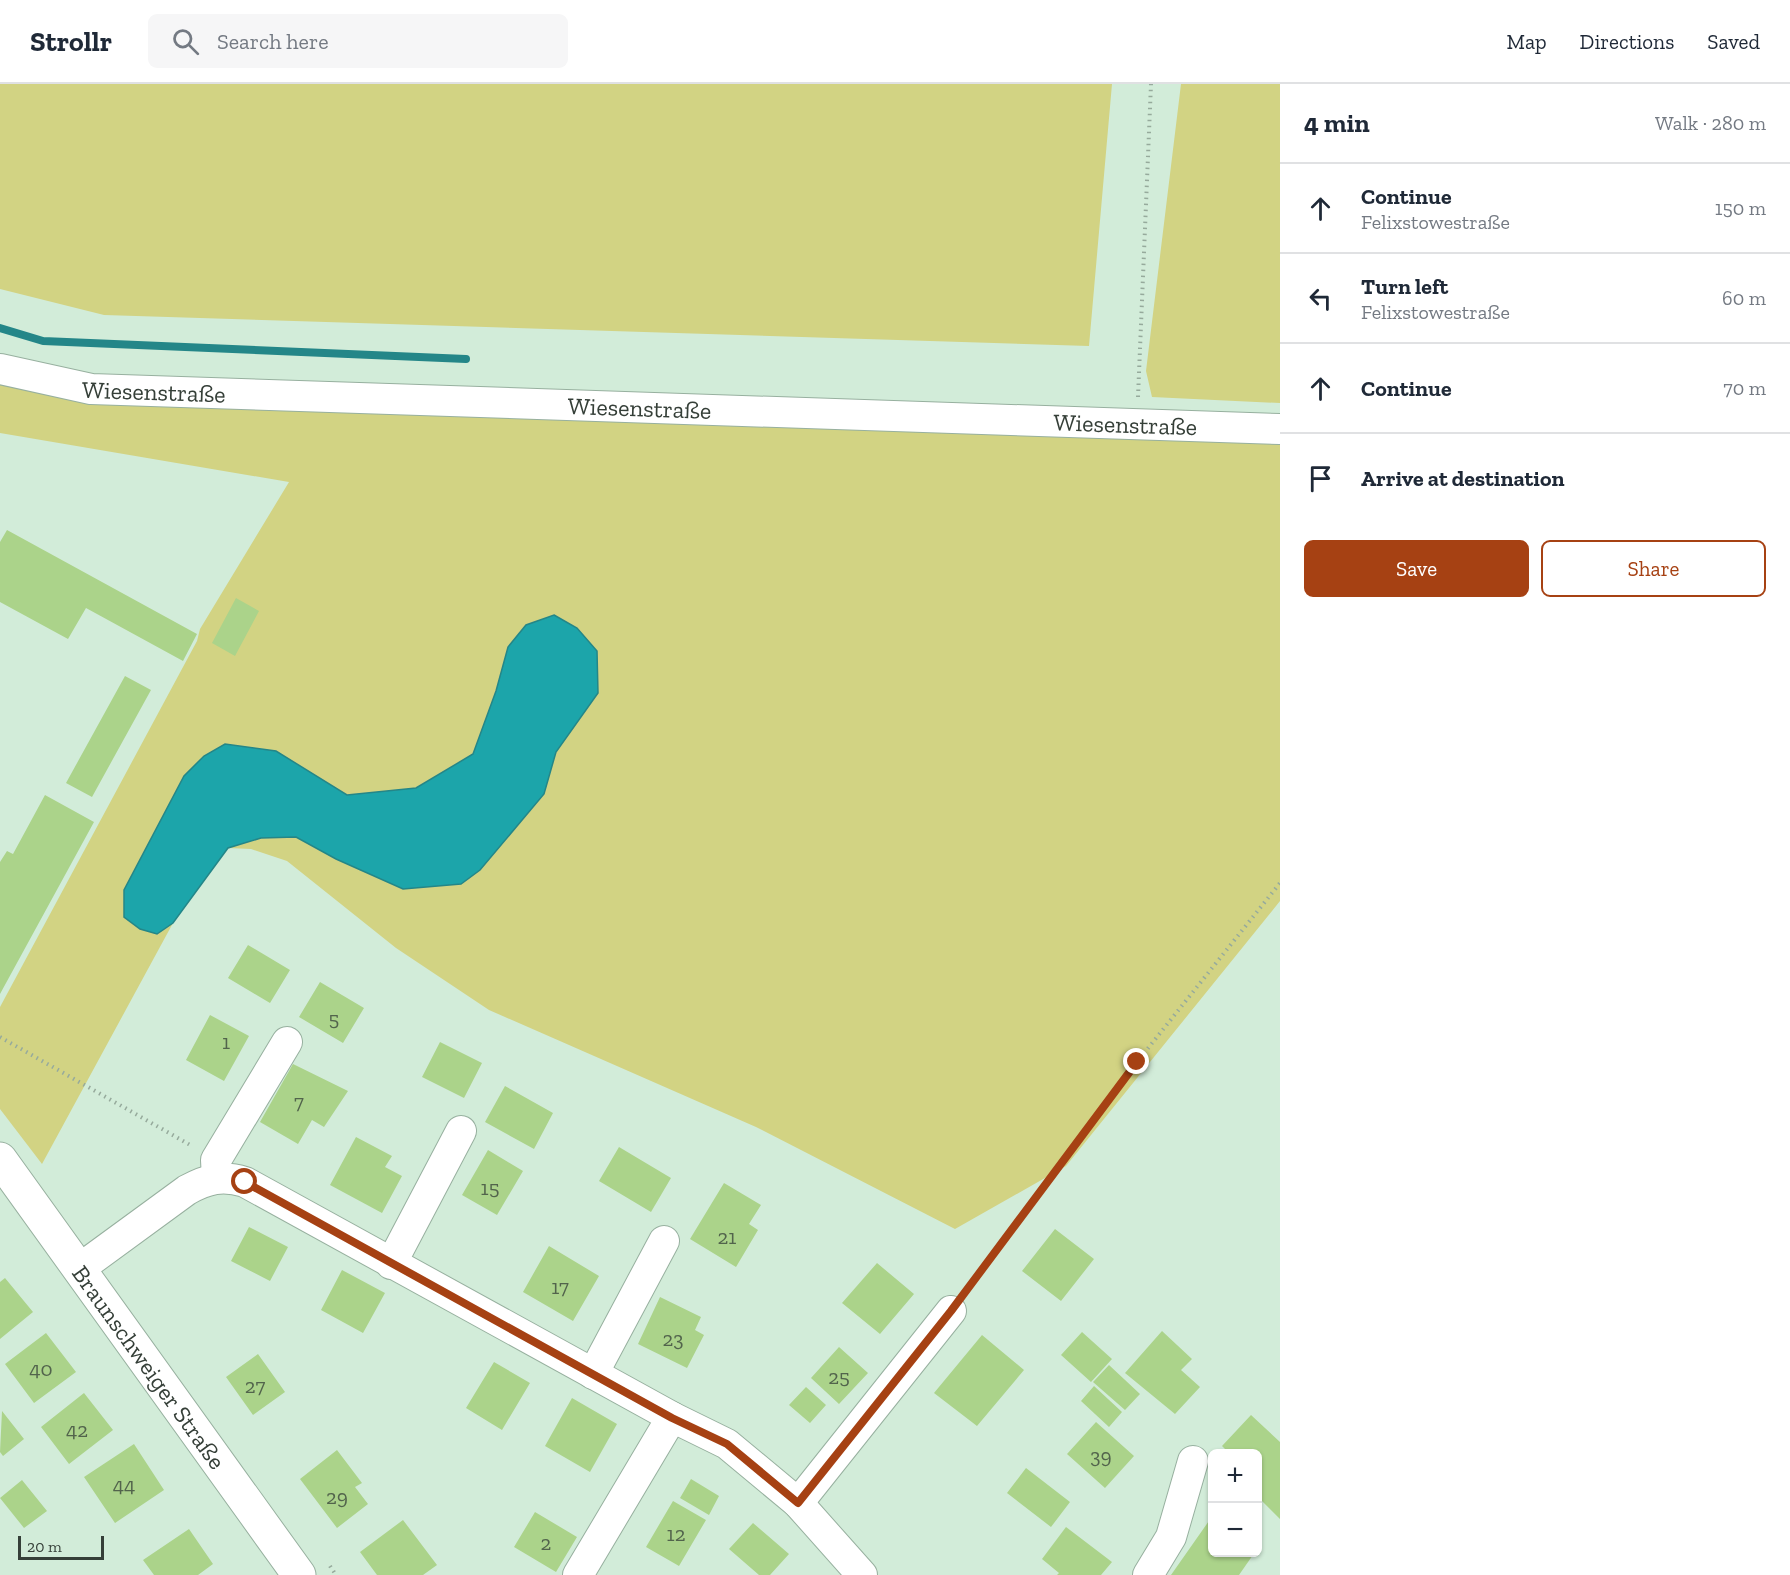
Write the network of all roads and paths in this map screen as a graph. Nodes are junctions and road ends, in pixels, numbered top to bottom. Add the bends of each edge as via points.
1 (1151, 84) edge
2 (0, 369) edge
3 (1137, 425) junction
4 (1280, 429) edge
5 (1280, 882) edge
6 (0, 1037) edge
7 (287, 1042) dead end
8 (460, 1131) dead end
9 (0, 1159) edge
10 (217, 1169) junction
11 (664, 1241) dead end
12 (391, 1264) junction
13 (80, 1269) junction
14 (951, 1311) joint
15 (593, 1374) junction
16 (672, 1418) junction
17 (1193, 1461) dead end
18 (798, 1503) junction
19 (299, 1575) edge
20 (578, 1575) edge
21 (861, 1575) edge
22 (1148, 1575) edge

1 - 3 path
2 - 3 street, Wiesenstraße via 91,389
3 - 4 street, Wiesenstraße
5 - 14 path via 1137,1062
6 - 10 path
7 - 10 street
8 - 12 street
9 - 13 main road, Braunschweiger Straße
10 - 12 street
10 - 13 street
11 - 15 street
12 - 15 street
13 - 19 main road, Braunschweiger Straße
14 - 18 street
15 - 16 street
16 - 18 street via 727,1444
16 - 20 street
17 - 22 street via 1171,1537
18 - 21 street

